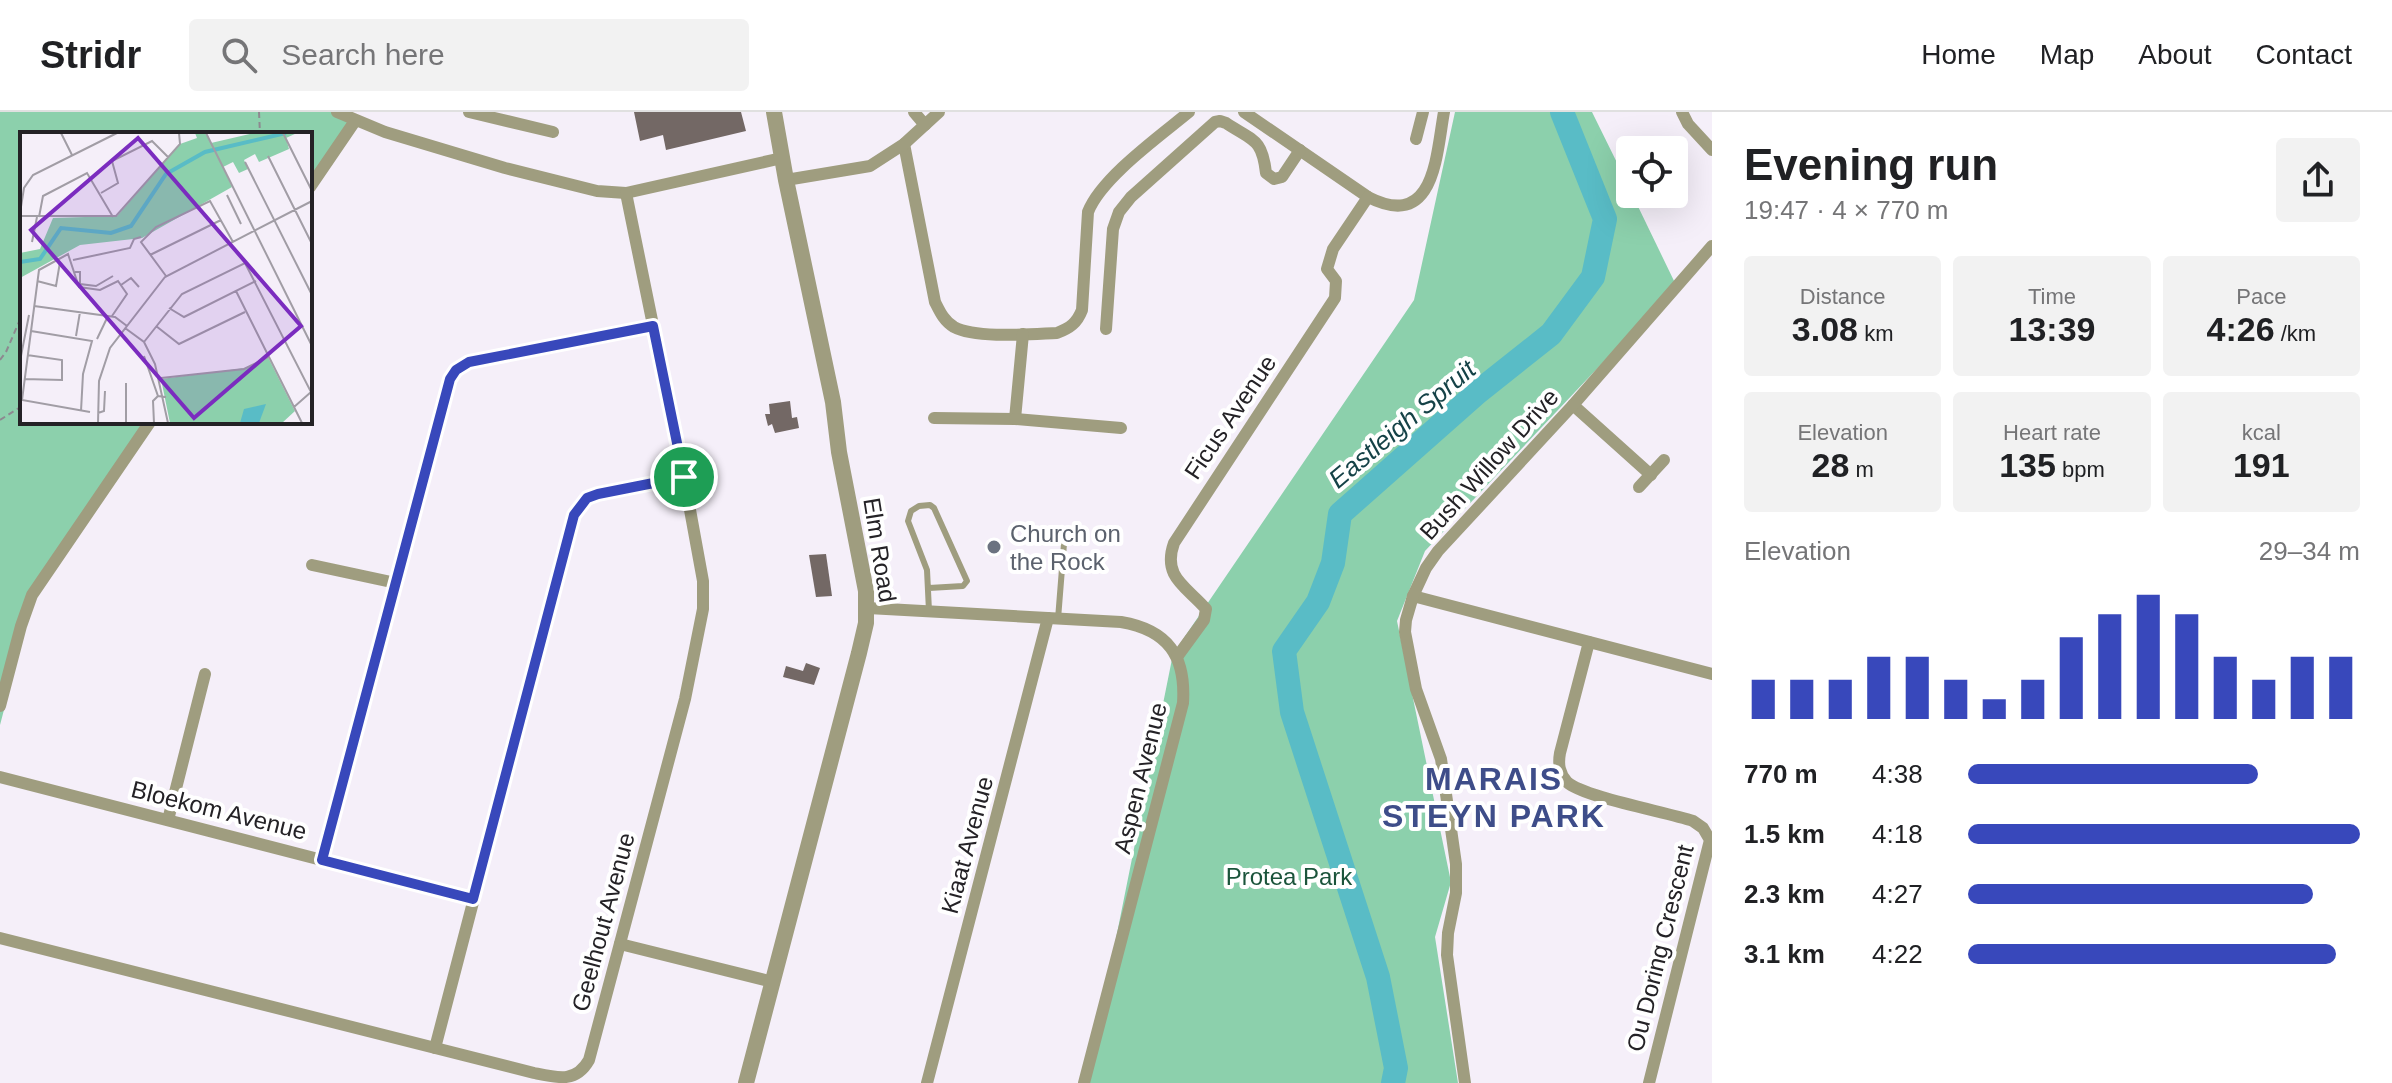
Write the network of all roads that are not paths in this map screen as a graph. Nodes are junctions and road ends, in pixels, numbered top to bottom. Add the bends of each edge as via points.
1 (337, 112) edge
2 (469, 112) edge
3 (774, 112) edge
4 (914, 112) edge
5 (939, 112) edge
6 (1189, 112) edge
7 (1244, 112) edge
8 (1423, 112) edge
9 (1444, 112) edge
10 (1682, 112) edge
11 (355, 121) junction
12 (925, 125) junction
13 (553, 132) dead end
14 (1416, 139) dead end
15 (904, 144) junction
16 (1300, 150) junction
17 (1712, 150) edge
18 (782, 158) junction
19 (786, 180) junction
20 (312, 184) edge
21 (626, 193) junction
22 (1368, 197) junction
23 (1712, 246) edge
24 (653, 326) junction
25 (1106, 329) dead end
26 (1023, 334) junction
27 (1573, 405) junction
28 (934, 418) dead end
29 (1015, 419) junction
30 (149, 424) edge
31 (1121, 428) dead end
32 (1664, 460) dead end
33 (1651, 475) junction
34 (684, 477) junction
35 (1639, 487) dead end
36 (1065, 531) dead end
37 (312, 565) dead end
38 (396, 583) junction
39 (929, 588) junction
40 (1413, 596) junction
41 (868, 608) junction
42 (929, 611) junction
43 (1053, 618) junction
44 (1589, 642) junction
45 (1177, 657) junction
46 (205, 674) dead end
47 (1712, 674) edge
48 (0, 706) edge
49 (0, 777) edge
50 (168, 820) junction
51 (322, 860) junction
52 (473, 899) junction
53 (0, 938) edge
54 (620, 944) junction
55 (773, 982) junction
56 (435, 1048) junction
57 (746, 1083) edge
58 (927, 1083) edge
59 (1084, 1083) edge
60 (1465, 1083) edge
61 (1649, 1083) edge

1 - 11 street
2 - 13 street
3 - 18 street, Elm Road
4 - 12 street
5 - 12 street
6 - 26 street via 1092,202 1083,302 1075,323 1057,333
7 - 16 street
8 - 14 street
9 - 22 street via 1433,173 1423,194 1396,206
10 - 17 street
11 - 20 street
11 - 21 street via 505,168
12 - 15 street
15 - 19 street via 870,166
15 - 26 street via 940,313 962,330
16 - 22 street
16 - 25 street via 1282,177 1274,179 1266,173 1260,146 1226,123 1215,122 1131,197 1113,229
18 - 19 street, Elm Road
18 - 21 street
19 - 41 street, Elm Road via 833,402
21 - 24 street, Geelhout Avenue
22 - 45 street, Ficus Avenue via 1329,256 1335,298 1174,543 1173,573 1206,609
23 - 27 street, Bush Willow Drive
24 - 34 street, Geelhout Avenue
24 - 38 street via 469,362 456,370 447,387
26 - 29 street
27 - 33 street
27 - 40 street, Bush Willow Drive via 1438,551
28 - 29 street
29 - 31 street
30 - 48 street via 32,595
32 - 33 street
33 - 35 street
34 - 52 street via 598,494 587,498 574,515
34 - 54 street, Geelhout Avenue via 703,581 700,629
36 - 43 lane
37 - 38 street
38 - 51 street
39 - 39 lane via 908,521 911,511 930,505 967,581 963,586
39 - 42 lane
40 - 44 street
40 - 60 street, Bush Willow Drive via 1406,646 1441,759 1456,864 1447,955
41 - 42 street
41 - 55 street, Elm Road
42 - 43 street
43 - 45 street via 1141,625 1157,633
43 - 58 street, Kiaat Avenue
44 - 47 street
44 - 61 street, Ou Doring Crescent via 1558,762 1564,779 1583,791 1693,821 1710,840
45 - 59 street, Aspen Avenue via 1183,703
46 - 50 street
49 - 50 street, Bloekom Avenue
50 - 51 street, Bloekom Avenue
51 - 52 street, Bloekom Avenue
52 - 56 street
53 - 56 street, Geelhout Avenue
54 - 55 street
54 - 56 street, Geelhout Avenue via 589,1060 575,1076 534,1073
55 - 57 street, Elm Road

